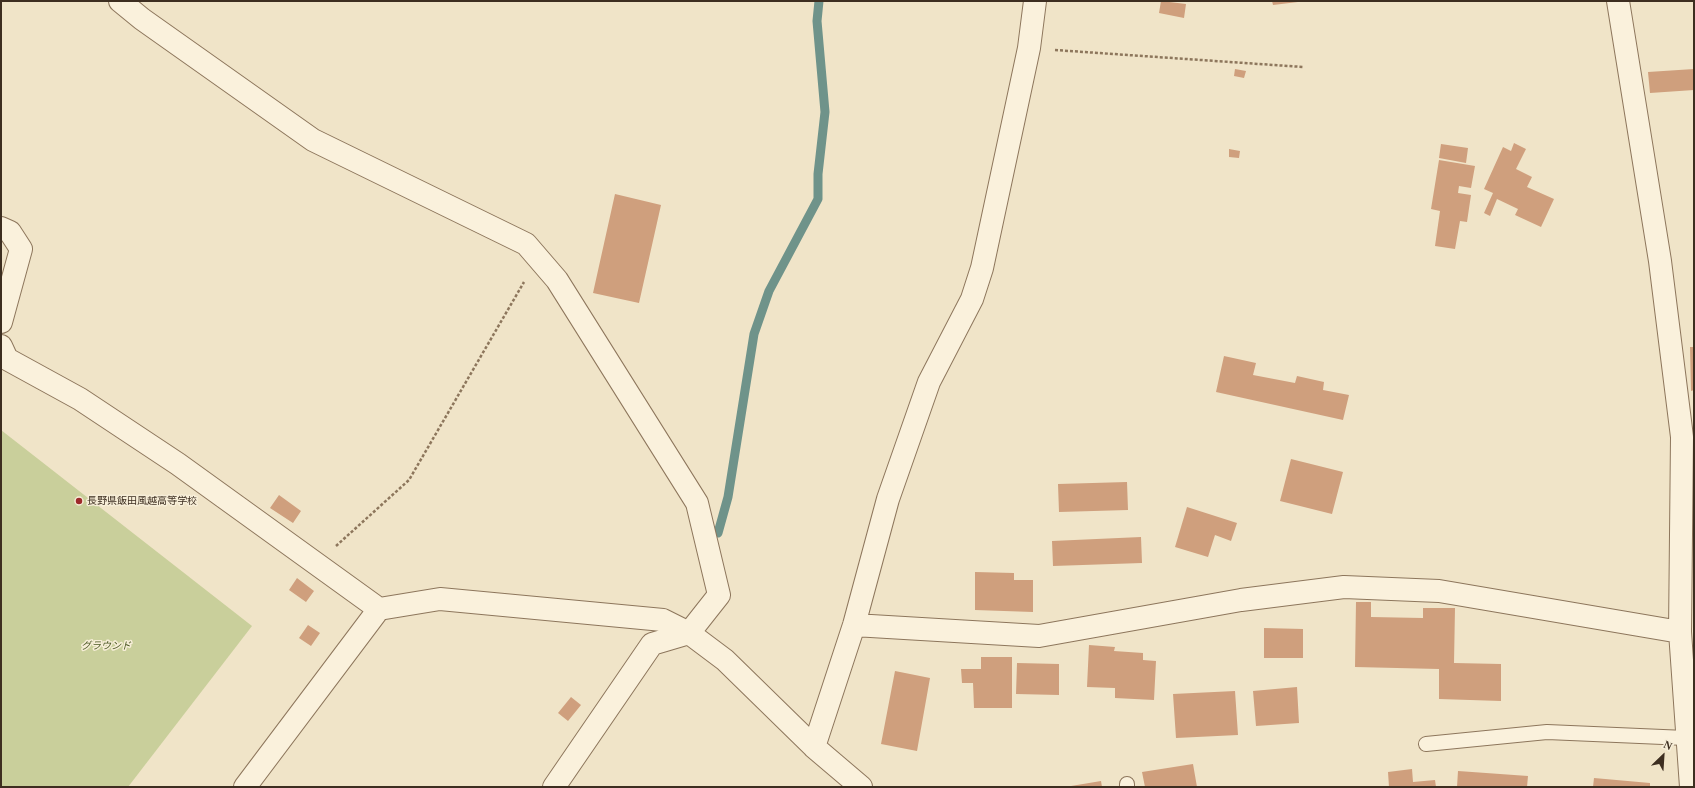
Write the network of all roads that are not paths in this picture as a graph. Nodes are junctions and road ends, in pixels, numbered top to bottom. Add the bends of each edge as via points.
1 (120, 1) edge
2 (1035, 1) edge
3 (1618, 1) edge
4 (1, 228) edge
5 (1, 322) edge
6 (1, 346) edge
7 (379, 609) junction
8 (854, 625) junction
9 (1680, 632) junction
10 (689, 633) junction
11 (1686, 738) junction
12 (1426, 744) dead end
13 (814, 747) junction
14 (245, 787) edge
15 (554, 787) edge
16 (861, 787) edge
17 (1691, 787) edge

1 - 10 street via 313,140 526,244 557,280 697,502 719,595
2 - 8 street via 1029,48 982,268 972,299 929,382 888,499
3 - 9 street via 1660,261 1682,437
4 - 5 street via 10,232 21,249
6 - 7 street via 7,359 80,399 178,464
7 - 10 street via 440,599 663,620
7 - 14 street
8 - 9 street via 1039,636 1241,600 1344,587 1439,591
8 - 13 street
9 - 11 street
10 - 13 street via 725,660
10 - 15 street via 652,644
11 - 12 lane via 1547,732
11 - 17 street
13 - 16 street

